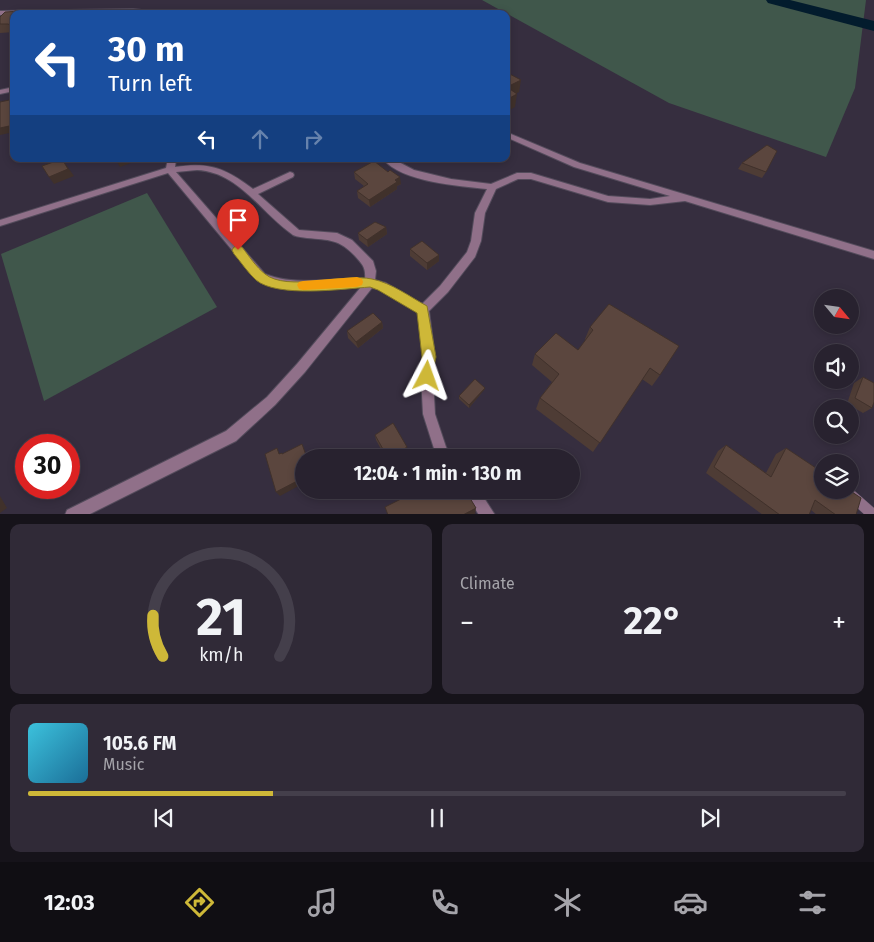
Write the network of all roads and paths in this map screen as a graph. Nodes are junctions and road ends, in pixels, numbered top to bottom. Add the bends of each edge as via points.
1 (510, 136) edge
2 (171, 162) edge
3 (392, 162) edge
4 (170, 170) junction
5 (290, 175) dead end
6 (492, 187) junction
7 (252, 193) junction
8 (684, 198) junction
9 (0, 223) edge
10 (874, 256) edge
11 (370, 283) junction
12 (423, 310) junction
13 (440, 449) edge
14 (477, 499) edge
15 (856, 499) edge
16 (72, 514) edge
17 (488, 514) edge
18 (874, 514) edge

1 - 8 street via 577,165
2 - 4 street
3 - 6 street via 425,178
4 - 7 street via 214,168
4 - 9 street
4 - 11 street via 260,277 272,283 293,286
5 - 7 street
6 - 8 street via 517,176 530,176 608,199 650,202
6 - 12 street via 480,213 471,254
7 - 11 street via 297,233 337,237 349,243 369,264
8 - 10 street
11 - 12 street via 382,286
11 - 16 street via 301,368 231,436
12 - 13 street via 429,357 429,414
14 - 17 street
15 - 18 lane

